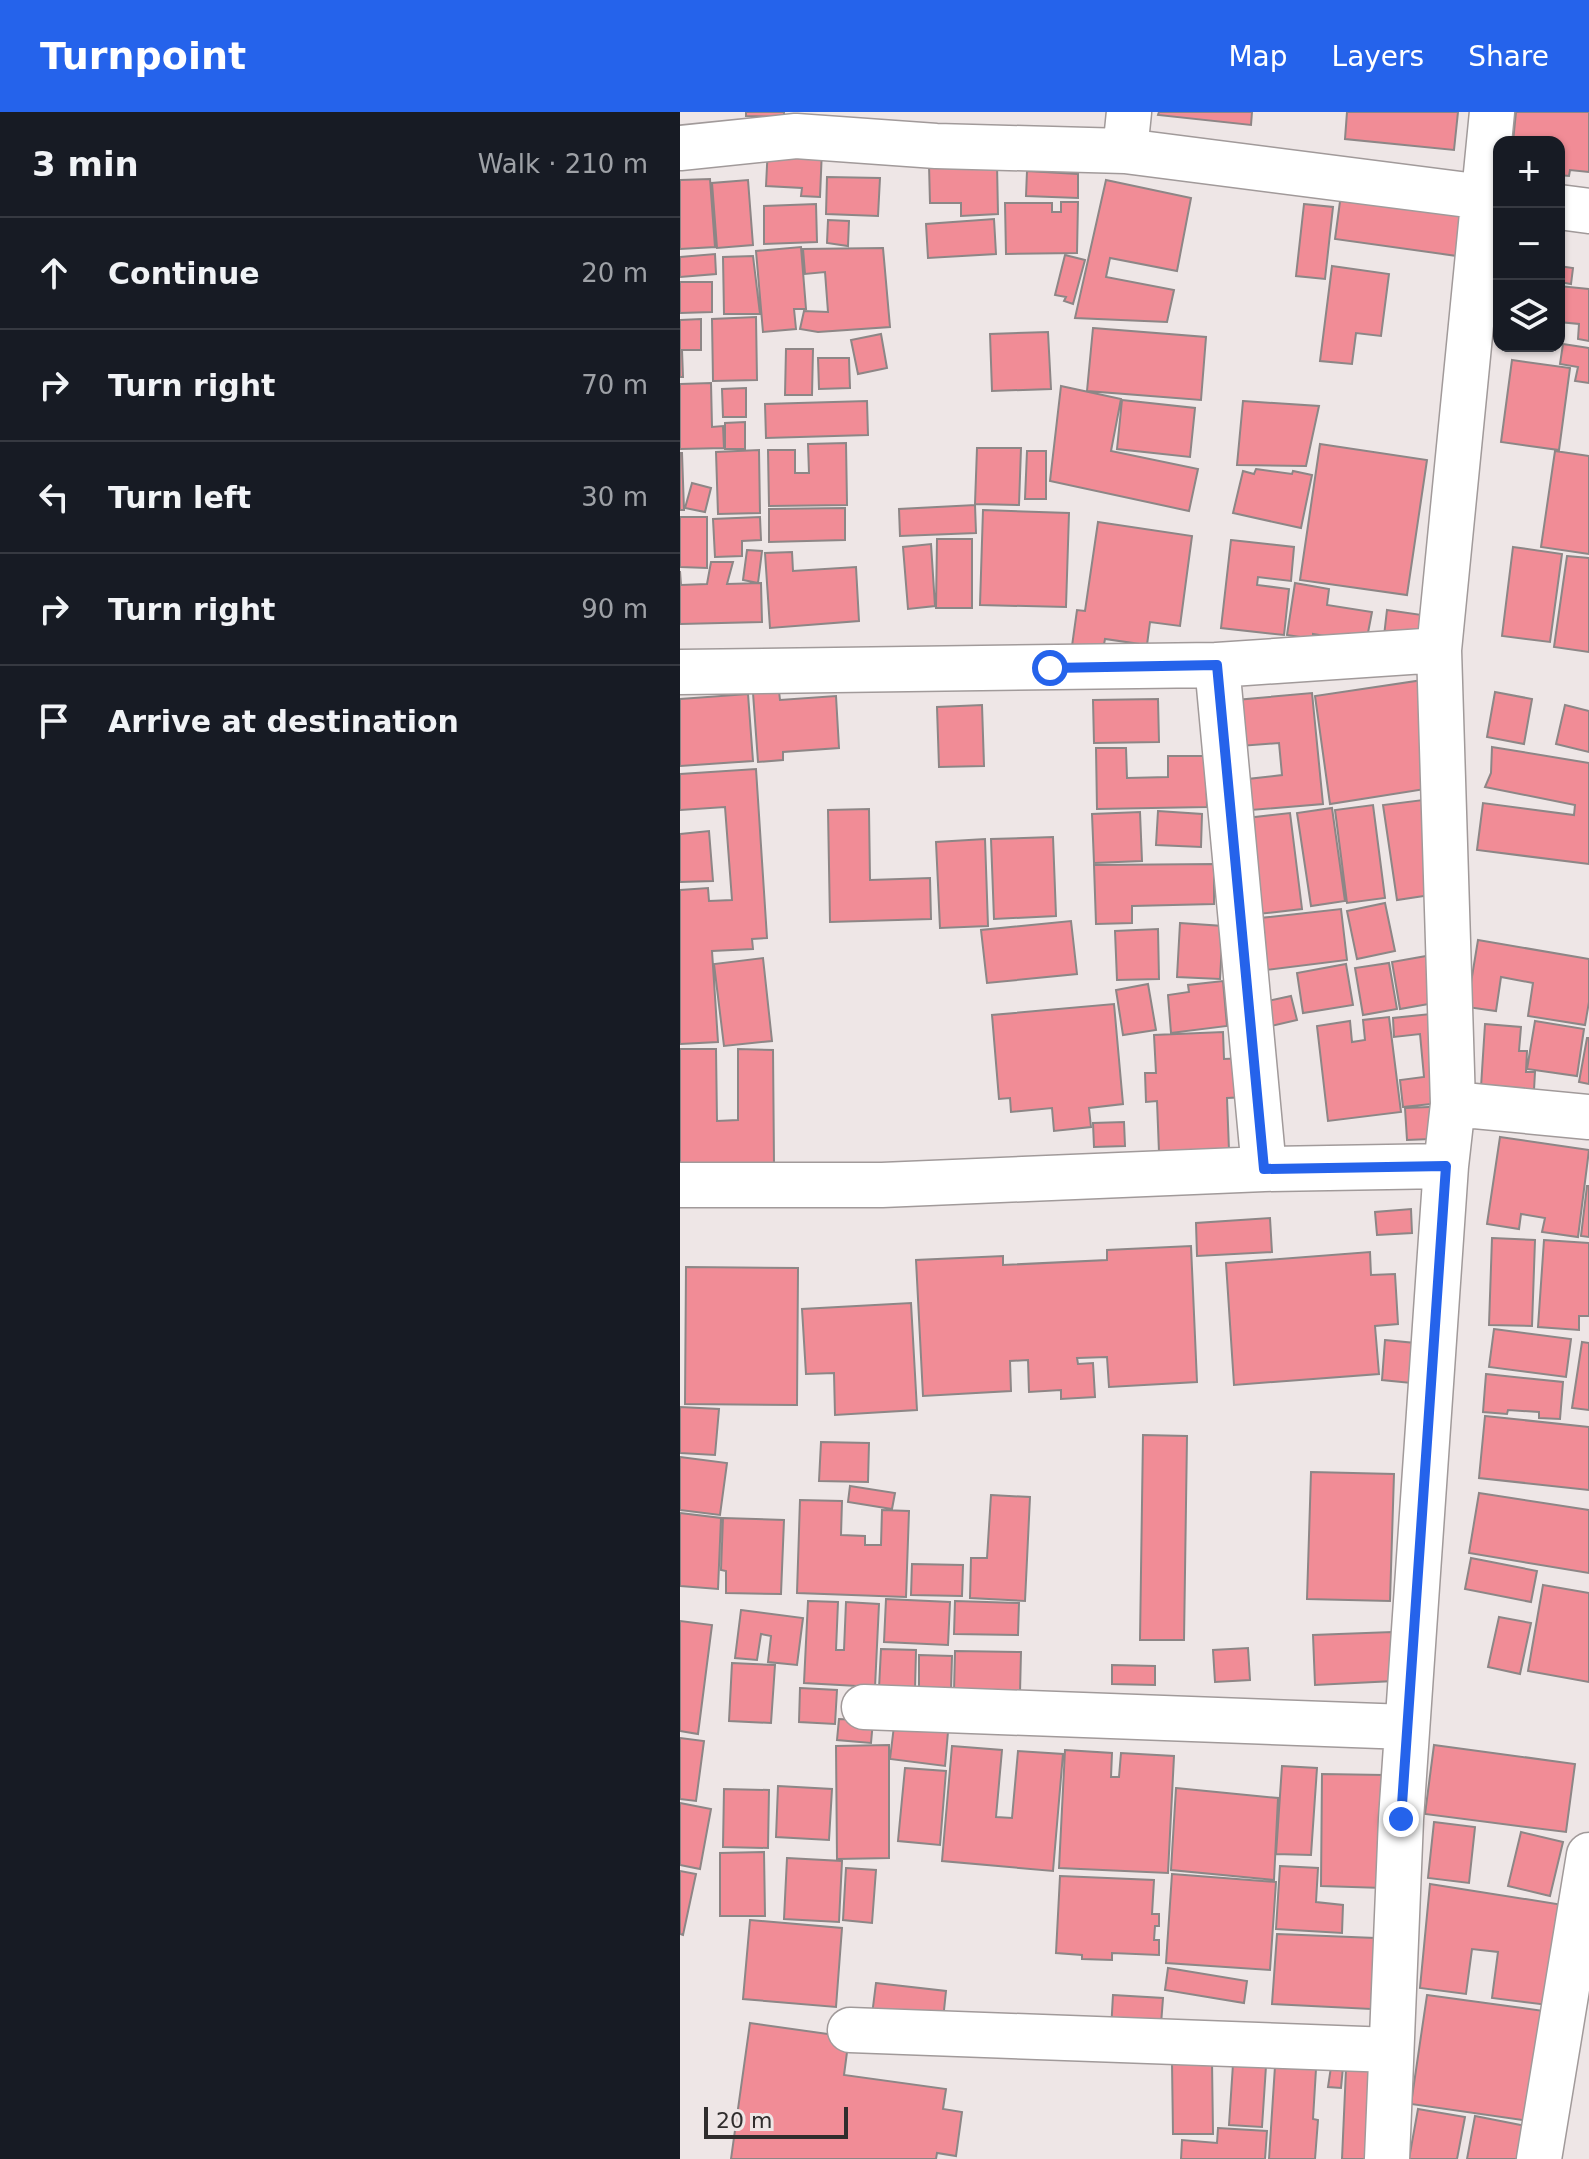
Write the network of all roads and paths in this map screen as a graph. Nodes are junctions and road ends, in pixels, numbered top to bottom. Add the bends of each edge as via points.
1 (1492, 112) edge
2 (796, 124) edge
3 (1127, 131) edge
4 (680, 148) edge
5 (1491, 198) edge
6 (1565, 208) edge
7 (1589, 211) edge
8 (1439, 650) junction
9 (1217, 665) junction
10 (680, 672) edge
11 (1453, 1104) junction
12 (1589, 1117) edge
13 (1446, 1166) junction
14 (1264, 1169) junction
15 (680, 1185) edge
16 (864, 1707) dead end
17 (1407, 1727) junction
18 (1589, 1855) edge
19 (850, 2030) dead end
20 (1391, 2050) junction
21 (1387, 2159) edge
22 (1539, 2159) edge

1 - 5 street
2 - 3 street via 936,146
2 - 4 street
3 - 5 street
5 - 8 street
6 - 7 street
8 - 9 street
8 - 11 street
9 - 10 street
9 - 14 street
11 - 12 street
11 - 13 street
13 - 14 street
13 - 17 street
14 - 15 street via 882,1185
16 - 17 street
17 - 20 street
18 - 22 street
19 - 20 street
20 - 21 street

